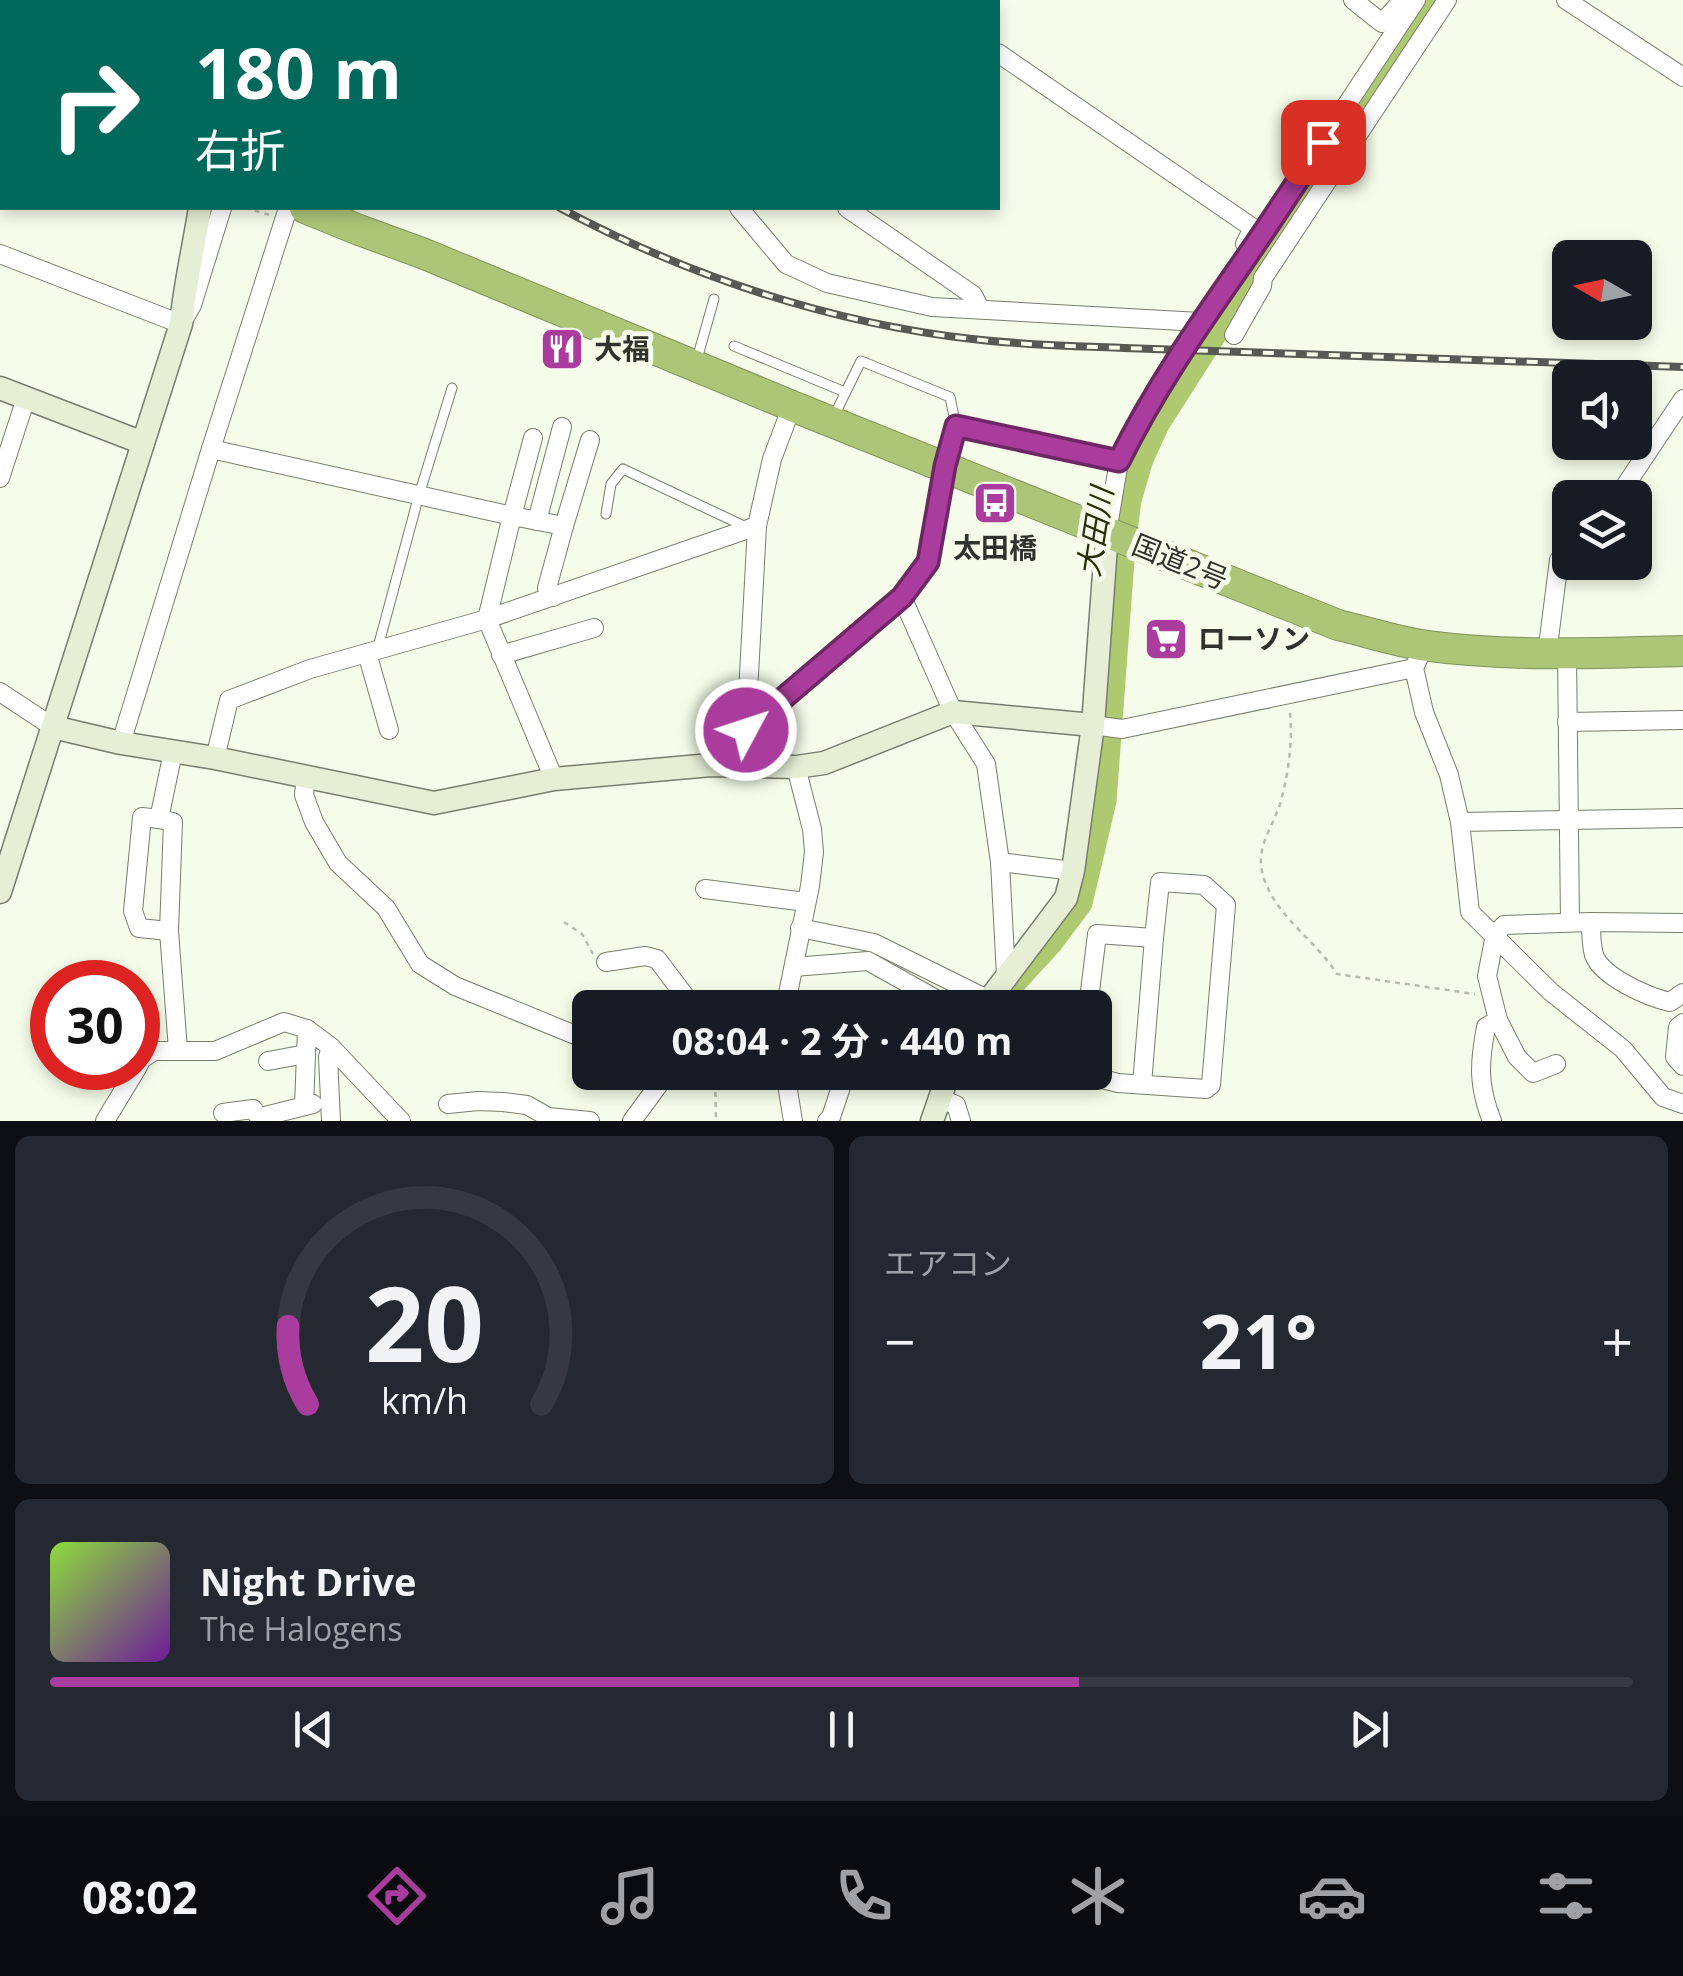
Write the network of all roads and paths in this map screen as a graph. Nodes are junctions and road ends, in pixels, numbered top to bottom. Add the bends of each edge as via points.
1 (1353, 0) edge
2 (1403, 0) edge
3 (1416, 0) edge
4 (1447, 0) edge
5 (1566, 0) edge
6 (1380, 12) edge
7 (1000, 53) edge
8 (1683, 77) edge
9 (1363, 82) junction
10 (200, 210) edge
11 (221, 210) edge
12 (287, 210) edge
13 (310, 210) edge
14 (346, 210) edge
15 (741, 210) edge
16 (850, 210) edge
17 (422, 253) junction
18 (0, 254) edge
19 (1242, 264) junction
20 (714, 299) dead end
21 (980, 309) junction
22 (1200, 322) junction
23 (181, 324) junction
24 (1234, 335) dead end
25 (734, 346) dead end
26 (694, 366) junction
27 (0, 388) edge
28 (452, 388) dead end
29 (845, 392) junction
30 (26, 398) junction
31 (1683, 399) edge
32 (792, 406) junction
33 (831, 422) junction
34 (956, 426) junction
35 (562, 427) dead end
36 (532, 438) dead end
37 (590, 440) dead end
38 (142, 443) junction
39 (211, 449) junction
40 (1119, 461) junction
41 (945, 466) junction
42 (0, 478) edge
43 (1629, 480) edge
44 (419, 495) junction
45 (606, 514) dead end
46 (512, 516) junction
47 (536, 521) junction
48 (564, 526) junction
49 (757, 526) junction
50 (1107, 532) junction
51 (1559, 580) edge
52 (552, 596) junction
53 (902, 597) junction
54 (487, 619) junction
55 (594, 628) dead end
56 (372, 651) junction
57 (1683, 651) edge
58 (502, 654) junction
59 (1557, 654) junction
60 (1419, 657) junction
61 (0, 692) edge
62 (1288, 694) junction
63 (954, 712) junction
64 (1683, 720) edge
65 (1567, 722) junction
66 (1093, 725) junction
67 (53, 727) junction
68 (389, 730) dead end
69 (746, 730) junction
70 (121, 744) junction
71 (172, 752) junction
72 (216, 758) junction
73 (711, 766) junction
74 (796, 767) junction
75 (306, 776) junction
76 (554, 780) junction
77 (159, 818) junction
78 (1683, 818) edge
79 (1567, 820) junction
80 (1460, 822) junction
81 (1000, 862) junction
82 (1073, 871) junction
83 (704, 889) dead end
84 (0, 892) edge
85 (806, 902) junction
86 (564, 922) dead end
87 (1570, 922) junction
88 (1591, 922) junction
89 (1683, 922) edge
90 (800, 928) junction
91 (170, 931) junction
92 (1495, 935) junction
93 (1154, 938) junction
94 (606, 962) joint
95 (794, 967) junction
96 (1006, 976) junction
97 (681, 990) edge
98 (788, 990) edge
99 (920, 990) edge
100 (969, 990) edge
101 (996, 990) edge
102 (1090, 990) edge
103 (1683, 994) edge
104 (1492, 995) junction
105 (1498, 1020) junction
106 (1683, 1022) edge
107 (307, 1029) junction
108 (572, 1034) edge
109 (331, 1048) junction
110 (160, 1050) edge
111 (178, 1050) junction
112 (306, 1054) junction
113 (268, 1061) dead end
114 (1556, 1064) dead end
115 (1683, 1066) edge
116 (1112, 1081) edge
117 (1142, 1084) junction
118 (123, 1090) edge
119 (651, 1090) edge
120 (715, 1090) edge
121 (788, 1090) edge
122 (840, 1090) edge
123 (941, 1090) edge
124 (938, 1098) junction
125 (328, 1100) junction
126 (448, 1104) dead end
127 (1683, 1104) edge
128 (304, 1106) junction
129 (223, 1113) dead end
130 (262, 1119) edge
131 (105, 1121) edge
132 (330, 1121) edge
133 (401, 1121) edge
134 (590, 1121) edge
135 (632, 1121) edge
136 (716, 1121) edge
137 (793, 1121) edge
138 (827, 1121) edge
139 (932, 1121) edge
140 (961, 1121) edge
141 (1492, 1121) edge

1 - 6 street
2 - 6 street
3 - 9 street
4 - 24 street via 1263,278
5 - 8 street
6 - 9 street
7 - 19 street via 1253,228
9 - 19 street
10 - 23 street
11 - 23 street
12 - 39 street
13 - 17 highway, 国道2号
14 - 17 highway, 国道2号
15 - 21 street via 786,264 827,283 932,307
16 - 21 street via 974,294
17 - 26 highway, 国道2号
18 - 23 street
19 - 22 street
20 - 26 lane
21 - 22 street
22 - 40 street
23 - 38 street
25 - 29 lane
26 - 32 highway, 国道2号
27 - 30 street
28 - 44 lane
29 - 33 lane
29 - 34 lane via 861,361 950,396
30 - 38 street
30 - 42 street
31 - 43 street
32 - 33 highway, 国道2号
32 - 49 street
33 - 41 highway, 国道2号
34 - 40 street
34 - 41 street
35 - 47 street
36 - 46 street
37 - 48 street
38 - 67 street
39 - 44 street
39 - 70 street
40 - 50 street
41 - 50 highway, 国道2号
41 - 53 street via 928,562
44 - 46 street
44 - 56 lane
45 - 49 lane via 610,484 623,469 742,526
46 - 47 street
46 - 54 street
47 - 48 street
48 - 52 street via 547,588
49 - 52 street
49 - 69 street
50 - 60 highway, 国道2号
50 - 66 street
51 - 59 street
52 - 54 street
53 - 63 street
53 - 69 street
54 - 56 street
54 - 58 street
55 - 58 street
56 - 68 street
56 - 72 street via 229,700
57 - 59 highway, 国道2号
58 - 76 street
59 - 60 highway, 国道2号
59 - 65 street
60 - 62 street
60 - 80 street via 1424,712
61 - 67 street
62 - 66 street via 1122,729
62 - 104 path via 1292,733 1284,785 1259,864 1281,911 1337,974
63 - 66 street
63 - 74 street
63 - 81 street via 986,764
64 - 65 street
65 - 79 street
66 - 82 street
67 - 70 street
67 - 84 street
69 - 73 street
70 - 71 street
71 - 72 street
71 - 77 street
72 - 75 street
73 - 74 street
73 - 76 street
74 - 85 street via 814,852
75 - 76 street via 434,802
75 - 108 street via 304,796 338,863 386,908 420,964 455,986
77 - 91 street via 173,822
77 - 91 street via 142,817 133,911 139,928
78 - 79 street
79 - 80 street
79 - 87 street
80 - 92 street via 1470,912
81 - 82 street
81 - 96 street
82 - 96 street via 1066,898
83 - 85 street
85 - 90 street
86 - 94 path
87 - 88 street
87 - 92 street via 1504,925
88 - 89 street
88 - 103 street via 1596,960 1627,986 1670,1002
90 - 95 street
90 - 100 street via 874,944
91 - 111 street
92 - 104 street via 1487,976
92 - 127 street via 1551,992 1623,1049 1662,1097
93 - 102 street via 1098,934
93 - 117 street
93 - 117 street via 1160,882 1204,885 1226,905 1211,1085
94 - 97 street via 658,959
95 - 98 street
95 - 99 street via 868,961
96 - 101 street
104 - 105 street
105 - 114 street via 1517,1058 1533,1073
105 - 141 street via 1486,1027 1480,1056 1482,1097
106 - 115 street via 1676,1057
107 - 109 street
107 - 111 street via 284,1022 214,1051
107 - 112 street
109 - 125 street
109 - 133 street
110 - 111 street
112 - 113 street
112 - 128 street
116 - 117 street
118 - 131 street
119 - 135 street
120 - 136 path
121 - 137 street
122 - 138 street
123 - 124 street
124 - 139 street
124 - 140 street via 956,1105
125 - 128 street
125 - 132 street
126 - 134 street via 503,1102
128 - 130 street
129 - 130 street via 253,1109

